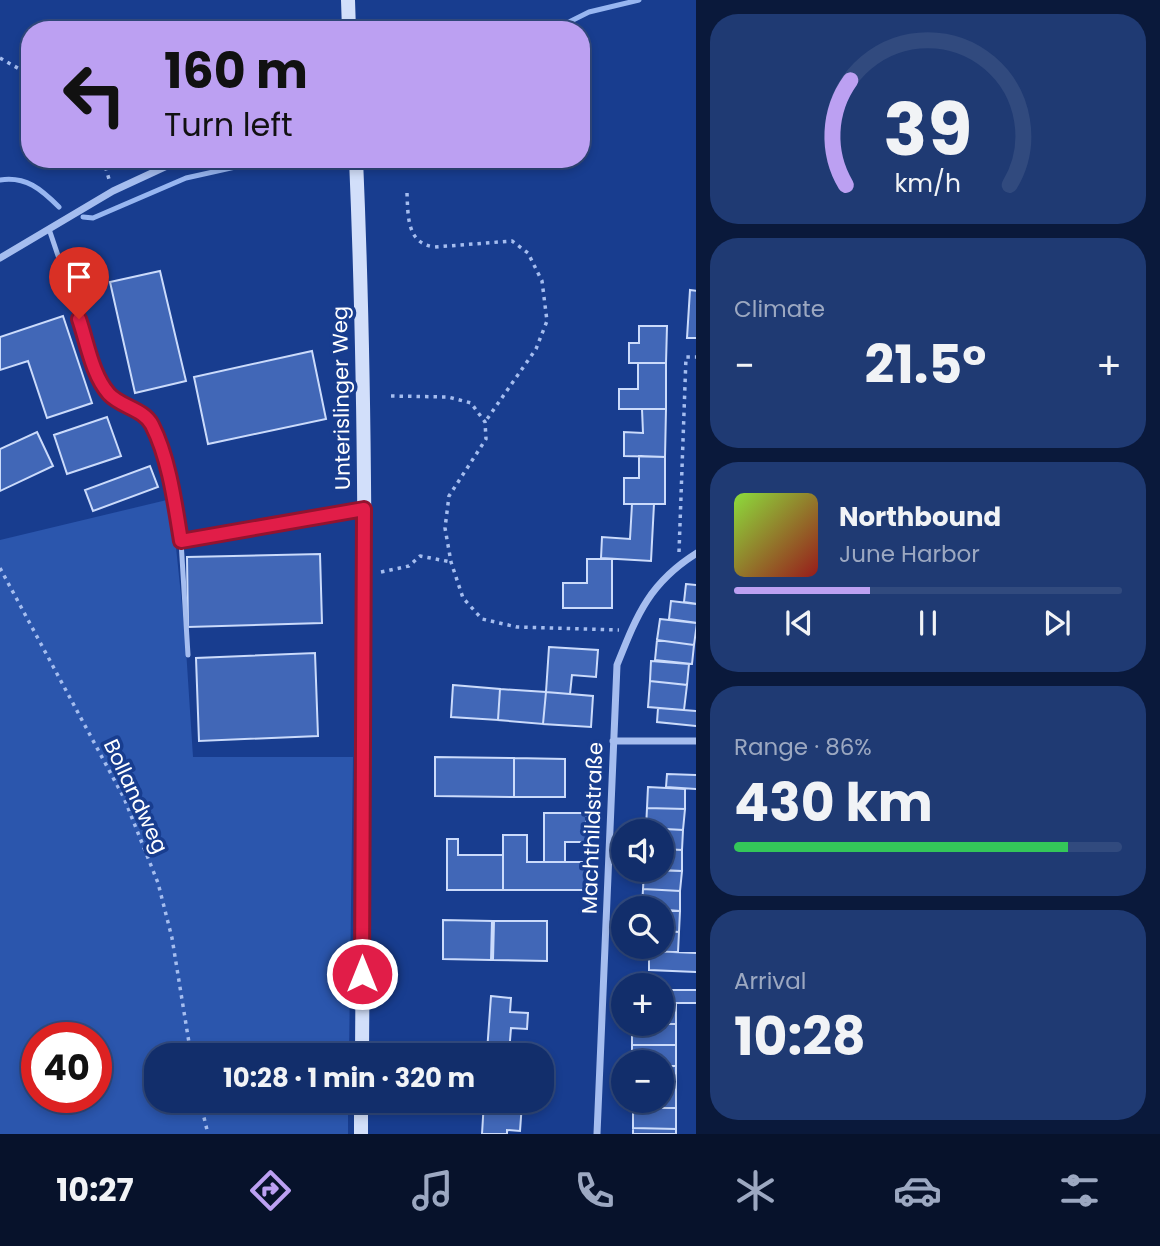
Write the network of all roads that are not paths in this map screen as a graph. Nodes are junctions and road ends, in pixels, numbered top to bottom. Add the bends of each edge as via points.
1 (348, 0) edge
2 (349, 21) edge
3 (163, 168) edge
4 (356, 168) edge
5 (49, 229) junction
6 (0, 258) edge
7 (364, 509) junction
8 (181, 541) junction
9 (696, 553) edge
10 (188, 655) dead end
11 (613, 741) junction
12 (696, 741) edge
13 (362, 1043) edge
14 (361, 1113) edge
15 (361, 1134) edge
16 (597, 1134) edge

1 - 2 street
3 - 5 street
4 - 7 street, Unterislinger Weg
5 - 6 street
5 - 8 lane via 100,380 110,394 152,423 174,493
7 - 8 lane
7 - 13 street, Unterislinger Weg
8 - 10 lane
9 - 11 street, Machthildstraße via 664,577 640,609 617,665
11 - 12 street
11 - 16 street, Machthildstraße
14 - 15 street

